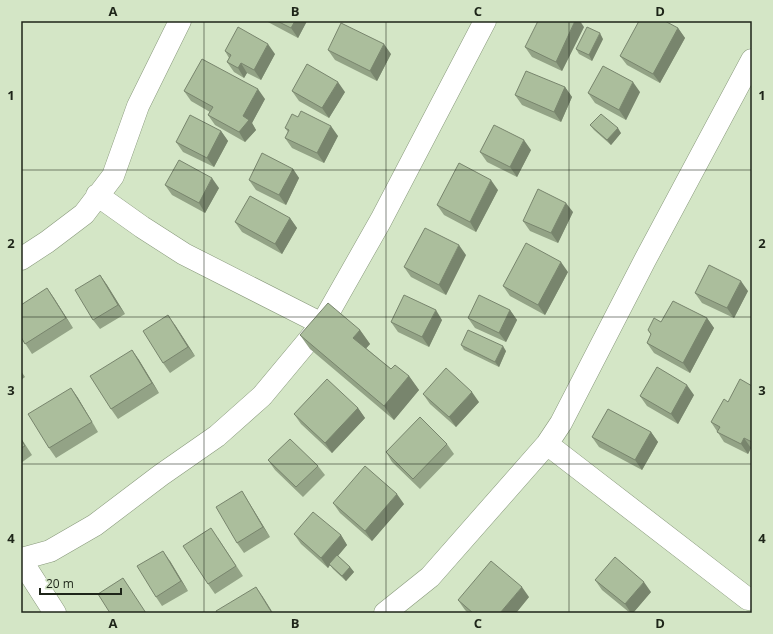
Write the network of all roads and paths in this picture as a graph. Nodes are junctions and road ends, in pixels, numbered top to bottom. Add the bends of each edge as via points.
1 (180, 21) edge
2 (485, 21) edge
3 (752, 60) edge
4 (98, 195) junction
5 (21, 259) edge
6 (322, 324) junction
7 (547, 444) junction
8 (21, 560) edge
9 (746, 602) edge
10 (54, 613) edge
11 (385, 613) edge

1 - 4 street via 138,106 113,176
2 - 6 street via 377,226
3 - 7 street via 561,423
4 - 5 street via 84,214
4 - 6 street via 184,254
6 - 8 street via 262,396 217,436 160,475 95,525 50,551
7 - 9 street
7 - 11 street via 430,577
8 - 10 street

